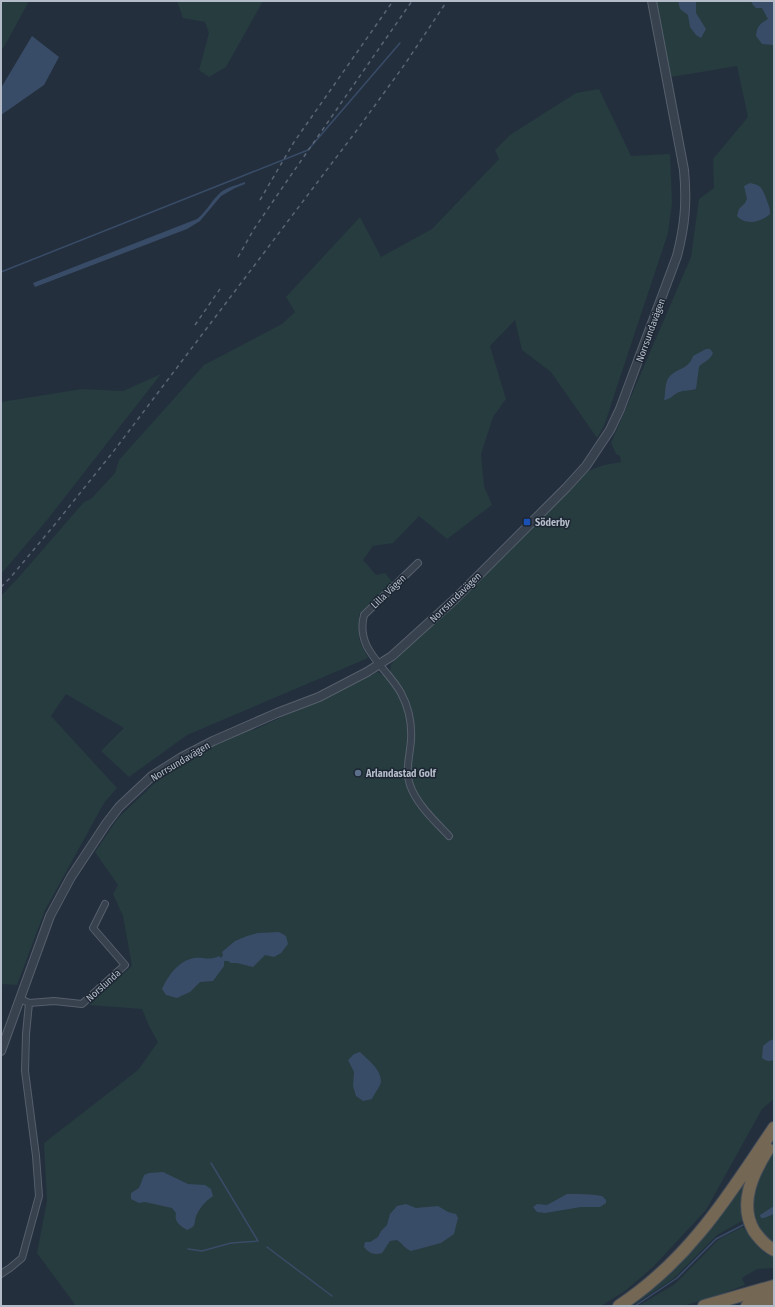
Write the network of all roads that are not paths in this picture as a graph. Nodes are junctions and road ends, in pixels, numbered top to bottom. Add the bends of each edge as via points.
1 (652, 1) edge
2 (418, 563) dead end
3 (380, 664) junction
4 (449, 836) dead end
5 (105, 904) dead end
6 (20, 999) junction
7 (29, 1003) junction
8 (1, 1051) edge
9 (774, 1128) edge
10 (774, 1140) edge
11 (774, 1250) edge
12 (1, 1274) edge
13 (774, 1286) edge
14 (774, 1298) edge
15 (619, 1306) edge
16 (704, 1306) edge
17 (747, 1306) edge

1 - 3 street, Norrsundavägen via 684,170 686,209 677,256 620,409 610,430 586,466 566,488 454,598 392,656
2 - 3 street, Lilla Vägen via 364,615 361,625 364,642
3 - 4 street, Lilla Vägen via 406,702 410,717 411,740 407,765 409,784 427,813
3 - 6 street, Norrsundavägen via 318,697 213,741 152,776 119,807 71,877 50,916
5 - 7 street, Norslunda via 93,928 125,965 82,1004 54,1001
6 - 7 street
6 - 8 street, Norrsundavägen
7 - 12 street via 25,1071 39,1196 22,1258
9 - 15 highway via 712,1217 685,1250
10 - 11 highway via 752,1180 747,1205 751,1225 769,1248
13 - 16 highway
14 - 17 highway

